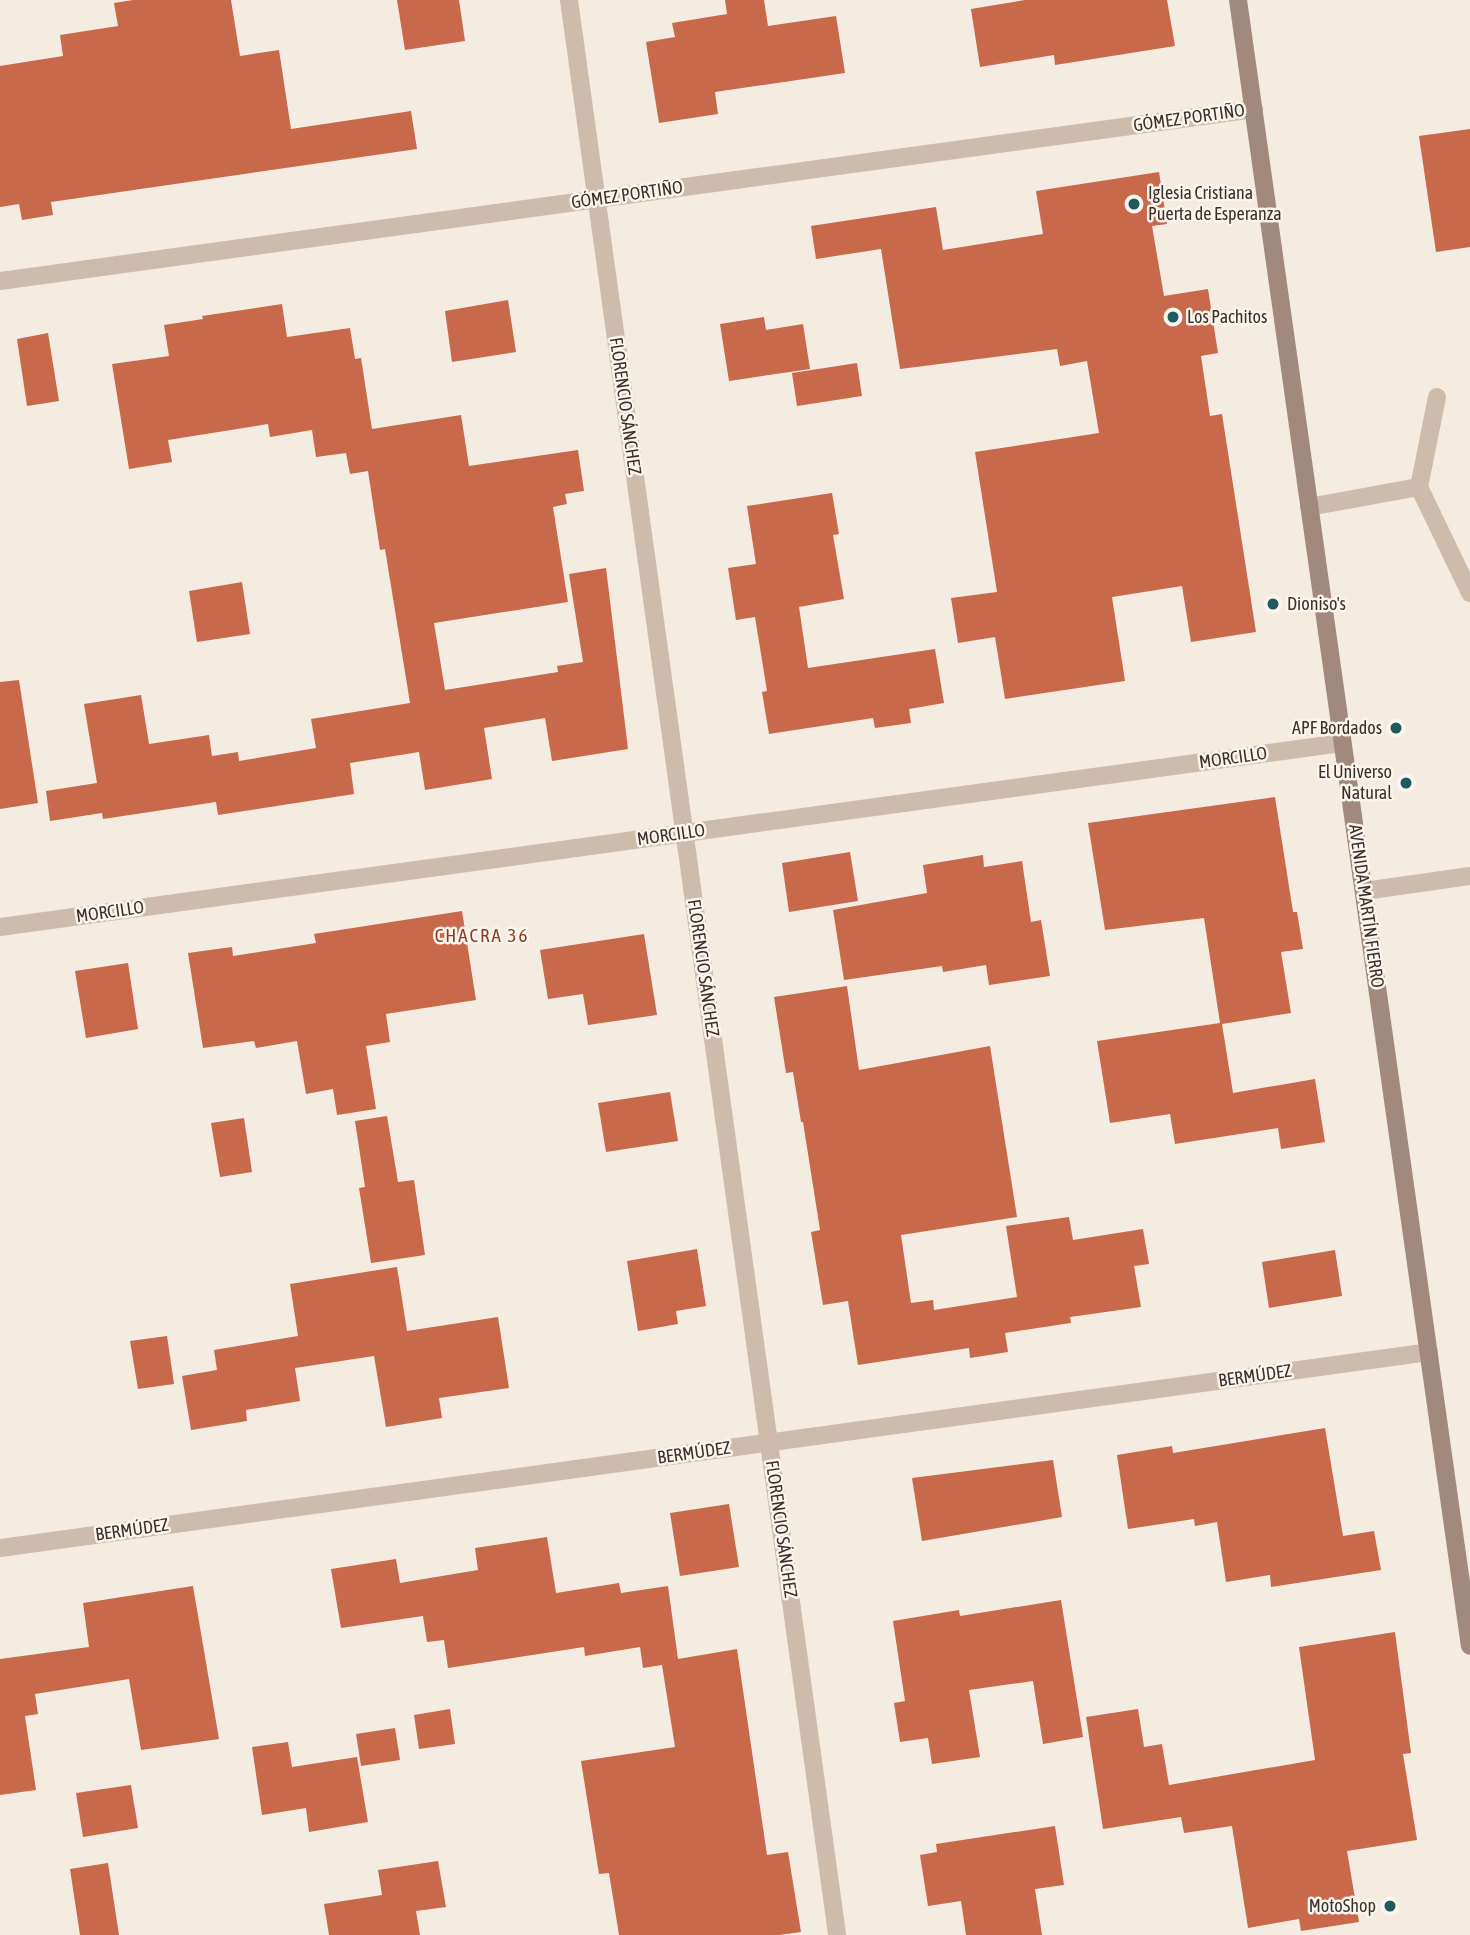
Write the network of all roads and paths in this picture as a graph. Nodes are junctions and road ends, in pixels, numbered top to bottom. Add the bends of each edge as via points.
1 (569, 0) edge
2 (1238, 0) edge
3 (1254, 109) junction
4 (597, 199) junction
5 (0, 281) edge
6 (1437, 397) dead end
7 (1419, 487) junction
8 (1309, 507) junction
9 (1470, 593) edge
10 (1342, 743) junction
11 (684, 833) junction
12 (1470, 876) edge
13 (1364, 891) junction
14 (0, 927) edge
15 (1429, 1352) junction
16 (769, 1443) junction
17 (0, 1549) edge
18 (1470, 1646) edge
19 (837, 1935) edge

1 - 4 street, FLORENCIO SÁNCHEZ
2 - 3 main road, AVENIDA MARTÍN FIERRO
3 - 4 street, GÓMEZ PORTIÑO
3 - 8 main road, AVENIDA MARTÍN FIERRO
4 - 5 street, GÓMEZ PORTIÑO
4 - 11 street, FLORENCIO SÁNCHEZ
6 - 7 street
7 - 8 street
7 - 9 street
8 - 10 main road, AVENIDA MARTÍN FIERRO
10 - 11 street, MORCILLO
10 - 13 main road, AVENIDA MARTÍN FIERRO
11 - 14 street, MORCILLO
11 - 16 street, FLORENCIO SÁNCHEZ
12 - 13 street
13 - 15 main road, AVENIDA MARTÍN FIERRO
15 - 16 street, BERMÚDEZ
15 - 18 main road, AVENIDA MARTÍN FIERRO
16 - 17 street, BERMÚDEZ
16 - 19 street, FLORENCIO SÁNCHEZ

